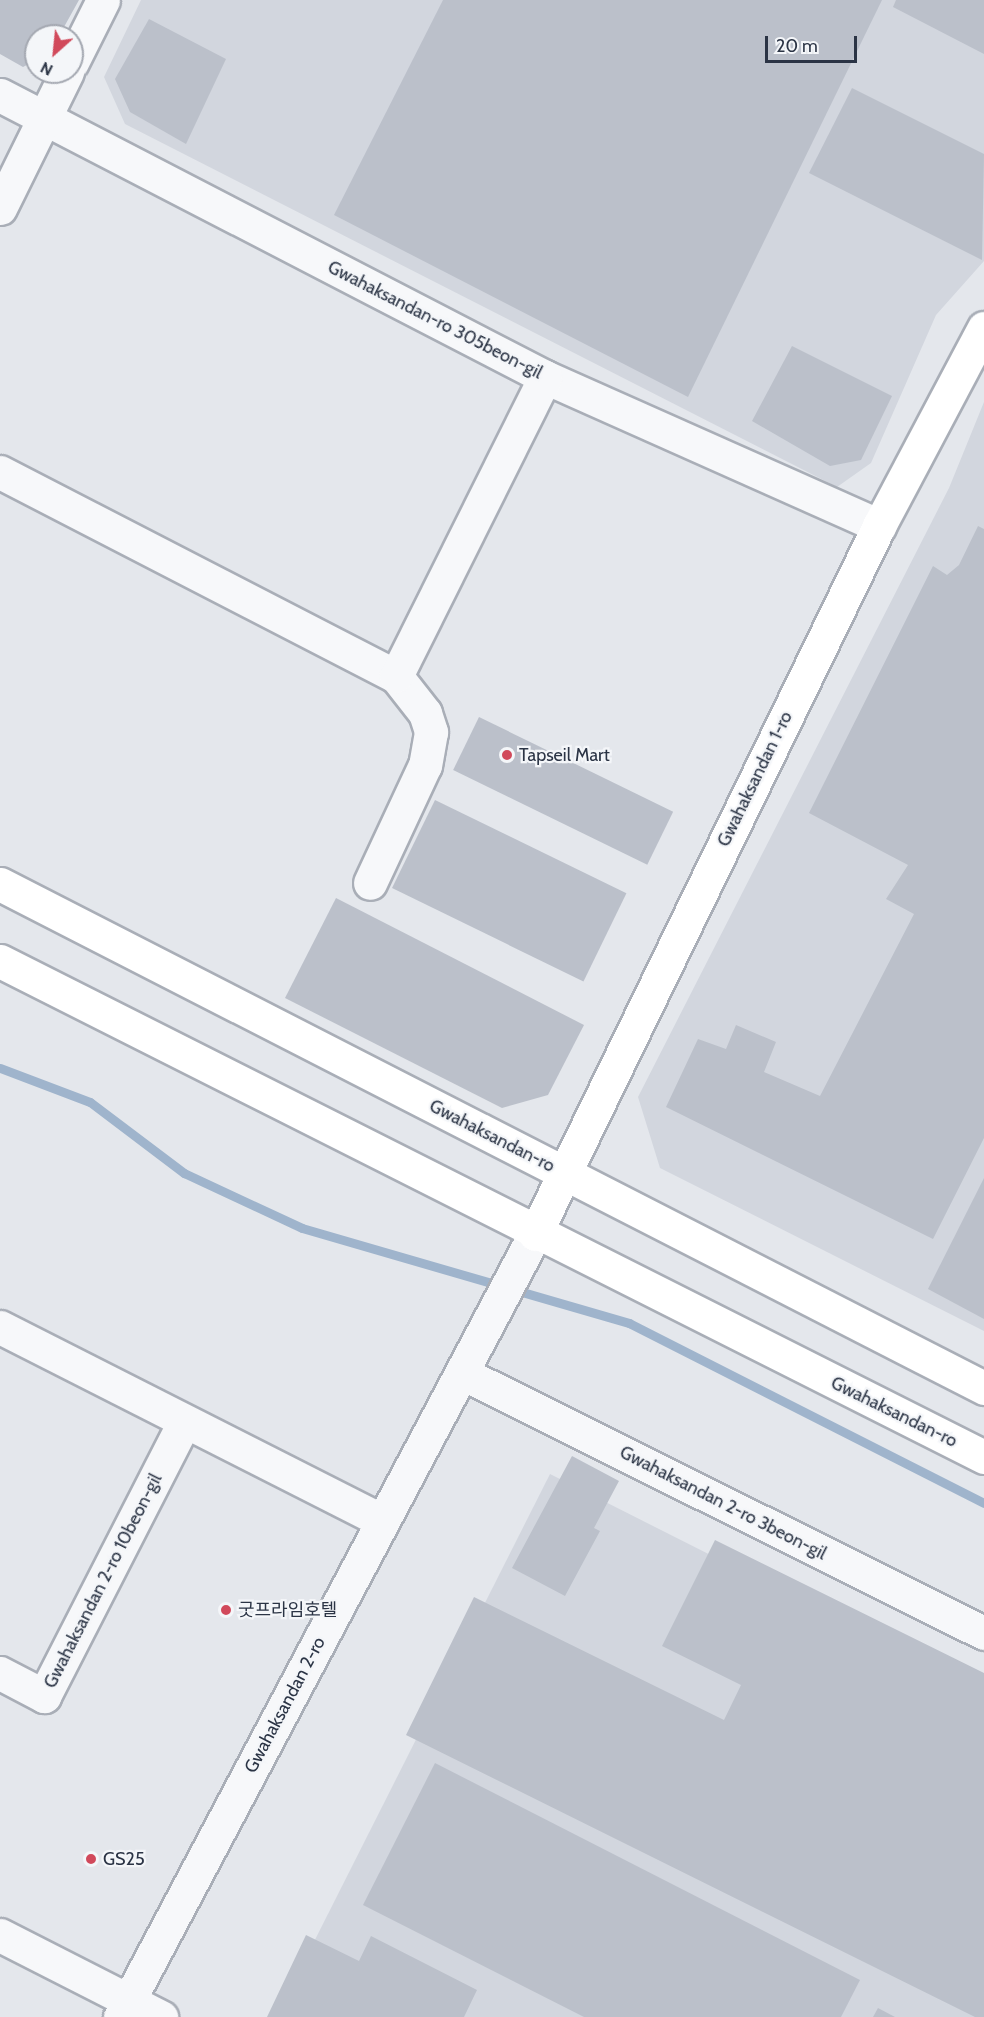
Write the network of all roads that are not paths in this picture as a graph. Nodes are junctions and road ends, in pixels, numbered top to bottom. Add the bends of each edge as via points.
1 (103, 0) edge
2 (84, 38) edge
3 (61, 84) edge
4 (0, 95) edge
5 (44, 118) junction
6 (0, 208) edge
7 (984, 328) edge
8 (545, 377) junction
9 (0, 472) edge
10 (879, 526) junction
11 (396, 676) junction
12 (370, 883) dead end
13 (0, 884) edge
14 (0, 961) edge
15 (563, 1172) junction
16 (535, 1234) junction
17 (0, 1327) edge
18 (462, 1373) junction
19 (984, 1388) edge
20 (184, 1422) junction
21 (984, 1457) edge
22 (383, 1521) junction
23 (984, 1633) edge
24 (0, 1673) edge
25 (0, 1935) edge
26 (124, 2009) edge
27 (161, 2017) edge

1 - 2 street
3 - 5 street
4 - 5 street, Gwahaksandan-ro 305beon-gil
5 - 6 street
5 - 8 street, Gwahaksandan-ro 305beon-gil
7 - 10 main road, Gwahaksandan 1-ro
8 - 10 street, Gwahaksandan-ro 305beon-gil
8 - 11 street
9 - 11 street
10 - 15 main road, Gwahaksandan 1-ro
11 - 12 street via 425,713 430,732 424,765
13 - 15 main road, Gwahaksandan-ro
14 - 16 main road, Gwahaksandan-ro
15 - 16 main road, Gwahaksandan 1-ro
15 - 19 main road, Gwahaksandan-ro
16 - 18 street, Gwahaksandan 2-ro
16 - 21 main road, Gwahaksandan-ro
17 - 20 street
18 - 22 street, Gwahaksandan 2-ro
18 - 23 street, Gwahaksandan 2-ro 3beon-gil
20 - 22 street
20 - 24 street, Gwahaksandan 2-ro 10beon-gil via 44,1696
22 - 26 street, Gwahaksandan 2-ro
25 - 26 street
26 - 27 street

